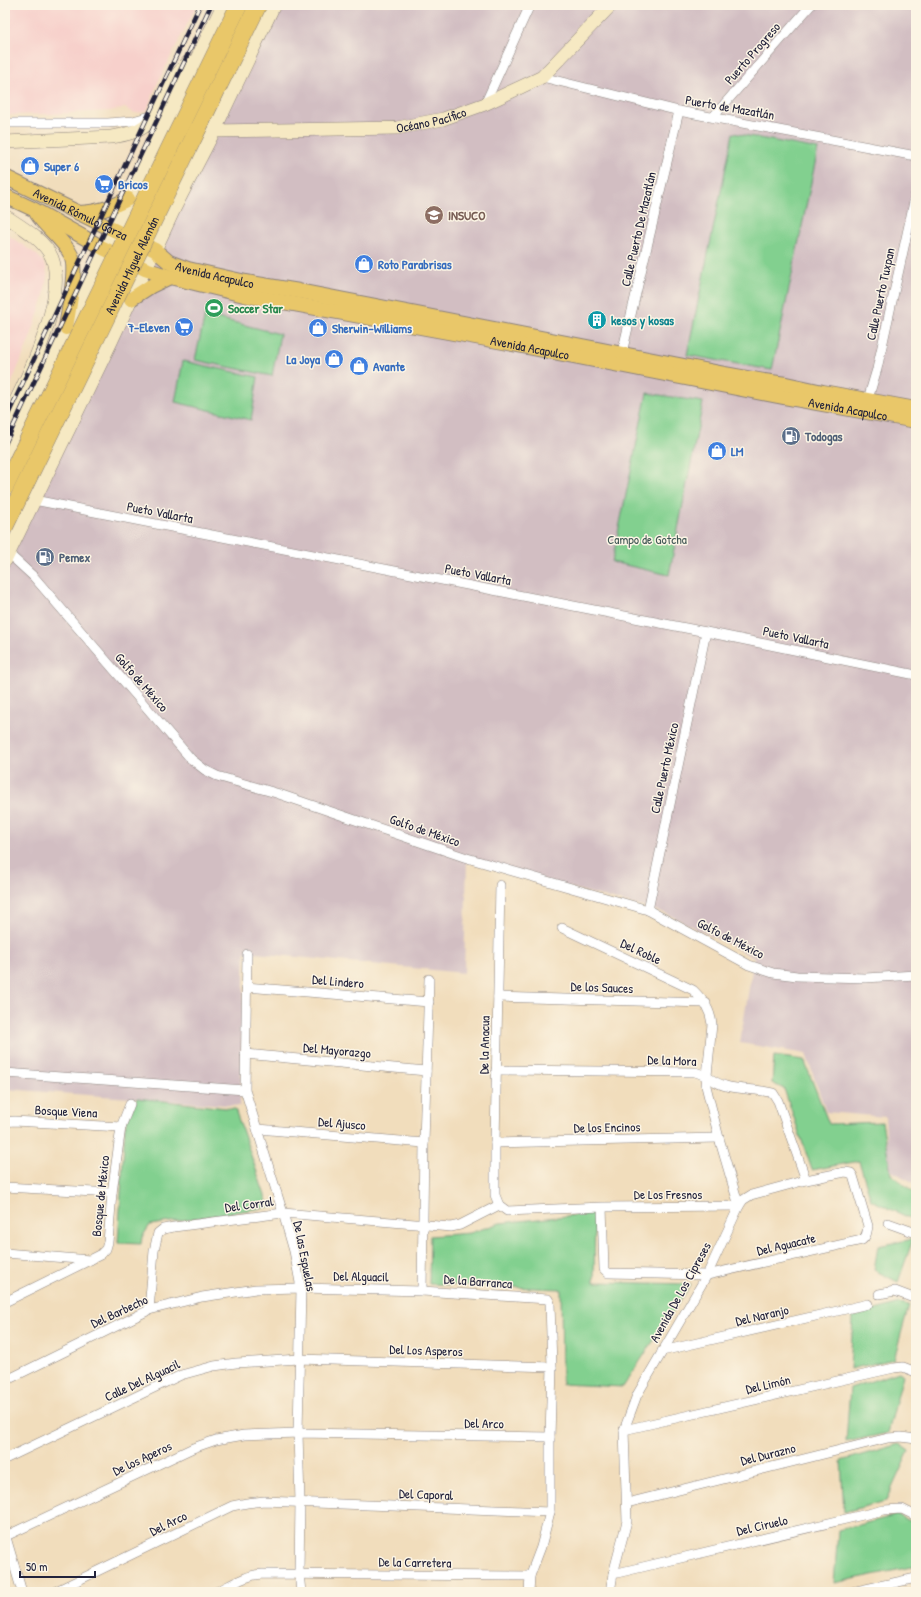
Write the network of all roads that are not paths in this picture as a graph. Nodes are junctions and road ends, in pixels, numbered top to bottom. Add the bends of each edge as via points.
1 (223, 5) edge
2 (239, 5) edge
3 (258, 5) edge
4 (274, 5) edge
5 (530, 5) edge
6 (611, 5) edge
7 (811, 5) edge
8 (205, 40) junction
9 (542, 77) junction
10 (485, 104) junction
11 (679, 111) junction
12 (156, 115) junction
13 (713, 117) junction
14 (5, 123) edge
15 (214, 131) junction
16 (5, 142) edge
17 (916, 156) edge
18 (5, 177) edge
19 (916, 193) edge
20 (131, 194) junction
21 (5, 196) edge
22 (175, 207) junction
23 (33, 209) junction
24 (78, 213) junction
25 (5, 216) edge
26 (112, 230) junction
27 (103, 248) junction
28 (155, 250) junction
29 (145, 269) junction
30 (170, 278) junction
31 (131, 299) junction
32 (76, 307) junction
33 (121, 321) junction
34 (66, 328) junction
35 (622, 353) junction
36 (868, 400) junction
37 (916, 409) edge
38 (11, 419) edge
39 (916, 421) edge
40 (5, 452) edge
41 (5, 487) edge
42 (34, 500) junction
43 (5, 526) edge
44 (7, 558) edge
45 (706, 632) junction
46 (916, 675) edge
47 (500, 885) dead end
48 (648, 910) junction
49 (562, 928) dead end
50 (247, 954) dead end
51 (916, 975) edge
52 (429, 979) dead end
53 (246, 987) junction
54 (498, 997) junction
55 (428, 1002) junction
56 (706, 1003) junction
57 (245, 1054) junction
58 (496, 1070) junction
59 (426, 1071) junction
60 (5, 1074) edge
61 (706, 1075) junction
62 (245, 1090) junction
63 (130, 1104) dead end
64 (7, 1121) edge
65 (121, 1127) junction
66 (258, 1129) junction
67 (719, 1138) junction
68 (495, 1143) junction
69 (424, 1144) junction
70 (806, 1180) junction
71 (5, 1187) edge
72 (112, 1193) junction
73 (499, 1205) junction
74 (740, 1206) junction
75 (602, 1207) junction
76 (283, 1212) junction
77 (888, 1222) dead end
78 (423, 1223) junction
79 (916, 1233) edge
80 (5, 1253) edge
81 (92, 1260) junction
82 (707, 1275) junction
83 (301, 1288) junction
84 (422, 1291) junction
85 (879, 1294) dead end
86 (916, 1299) edge
87 (5, 1302) edge
88 (868, 1304) dead end
89 (149, 1310) junction
90 (662, 1351) junction
91 (299, 1359) junction
92 (552, 1367) junction
93 (916, 1372) edge
94 (5, 1381) edge
95 (624, 1430) junction
96 (298, 1433) junction
97 (550, 1437) junction
98 (916, 1439) edge
99 (5, 1459) edge
100 (300, 1502) junction
101 (627, 1503) junction
102 (550, 1512) junction
103 (916, 1516) edge
104 (5, 1535) edge
105 (8, 1560) edge
106 (299, 1573) junction
107 (613, 1574) junction
108 (530, 1576) junction
109 (916, 1578) edge
110 (22, 1592) edge
111 (54, 1592) edge
112 (216, 1592) edge
113 (301, 1592) edge
114 (529, 1592) edge
115 (610, 1592) edge
116 (852, 1592) edge

1 - 8 street
2 - 41 highway, Avenida Miguel Alemán, bridge
3 - 43 highway, Avenida Miguel Alemán, bridge
4 - 15 street
5 - 10 street
6 - 9 street, Océano Pacífico
7 - 13 street, Puerto Progreso
8 - 12 street via 171,83
8 - 20 street
9 - 10 street, Océano Pacífico
9 - 11 street, Puerto de Mazatlán
10 - 15 street, Océano Pacífico via 443,119 397,128
11 - 13 street, Puerto de Mazatlán
11 - 35 street, Calle Puerto De Mazatlán
12 - 14 street via 133,121 108,123
12 - 16 street via 144,128 128,135
13 - 17 street, Puerto de Mazatlán
15 - 22 street
18 - 24 main road, Avenida Rómulo Garza
19 - 36 street, Calle Puerto Tuxpan
20 - 22 street via 159,210
20 - 24 main road via 108,209
20 - 26 street
21 - 23 main road, Avenida Rómulo Garza
22 - 28 street
23 - 27 main road, Avenida Rómulo Garza
23 - 34 main road via 44,226 68,250 73,262
24 - 26 main road, Avenida Rómulo Garza
25 - 38 street via 47,249 56,275 51,314
26 - 27 street
26 - 28 main road, Avenida Rómulo Garza
27 - 29 main road, Avenida Rómulo Garza
27 - 32 street
28 - 29 street
28 - 35 main road, Avenida Acapulco via 169,262 188,269 246,282
29 - 30 main road, Avenida Acapulco
29 - 31 street
30 - 31 main road
30 - 39 main road, Avenida Acapulco via 244,295
31 - 33 street
32 - 33 street via 97,296 112,297 117,302
32 - 34 street
33 - 42 street
34 - 38 street
35 - 36 main road, Avenida Acapulco
36 - 37 main road, Avenida Acapulco
38 - 40 street
42 - 44 street
42 - 45 street, Pueto Vallarta
44 - 48 street, Golfo de México via 34,577 191,759 205,770 467,858
45 - 46 street, Pueto Vallarta
45 - 48 street, Calle Puerto México
47 - 54 street, De la Anacua
48 - 51 street, Golfo de México via 749,965 773,973 865,978
49 - 56 street, Del Roble via 693,990
50 - 53 street, De las Espuelas
52 - 55 street
53 - 55 street, Del Lindero
53 - 57 street, De las Espuelas
54 - 56 street, De los Sauces
54 - 58 street, De la Anacua
55 - 59 street
56 - 61 street via 712,1024
57 - 59 street, Del Mayorazgo
57 - 62 street, De las Espuelas
58 - 61 street, De la Mora via 695,1072
58 - 68 street, De la Anacua
59 - 69 street
60 - 62 street
61 - 67 street via 706,1086
61 - 70 street, De la Mora via 728,1087 773,1093
62 - 66 street, De las Espuelas
63 - 65 street, Bosque de México
64 - 65 street, Bosque Viena
65 - 72 street, Bosque de México
66 - 69 street, Del Ajusco
66 - 76 street, De las Espuelas
67 - 68 street, De los Encinos
67 - 74 street
68 - 73 street, De la Anacua via 495,1195
69 - 78 street
70 - 74 street via 751,1195 743,1200
70 - 82 street, Del Aguacate via 851,1173 866,1219 866,1237
71 - 72 street
72 - 81 street, Bosque de México via 106,1249
73 - 75 street, De Los Fresnos via 507,1210
73 - 78 street via 460,1225
74 - 75 street, De Los Fresnos
74 - 82 street, Avenida De Los Cipreses
75 - 82 street, Del Aguacate via 606,1272
76 - 78 street, Del Corral
76 - 83 street, De las Espuelas
76 - 89 street, Del Corral via 163,1229 158,1233 154,1251
77 - 79 street
78 - 84 street
80 - 81 street
81 - 87 street, Bosque de México
82 - 90 street, Avenida De Los Cipreses
83 - 84 street, Del Alguacil
83 - 89 street, Del Barbecho via 256,1289 202,1297
83 - 91 street, De las Espuelas
84 - 92 street, De la Barranca via 548,1299
85 - 86 street via 895,1291
88 - 90 street, Del Naranjo
89 - 94 street, Del Barbecho
90 - 95 street, Avenida De Los Cipreses via 637,1395
91 - 92 street, Del Los Asperos
91 - 96 street, De las Espuelas
91 - 99 street, Calle Del Alguacil via 214,1366 182,1375
92 - 97 street, De la Barranca
93 - 95 street, Del Limón via 903,1367 894,1368
95 - 101 street, Avenida De Los Cipreses
96 - 97 street, Del Arco
96 - 100 street, De las Espuelas
96 - 104 street, De los Aperos via 244,1435 216,1440 193,1448
97 - 102 street, De la Barranca
98 - 101 street, Del Durazno via 888,1438
100 - 102 street, Del Caporal
100 - 106 street, De las Espuelas
100 - 111 street, Del Arco via 264,1501 232,1506
101 - 107 street, Avenida De Los Cipreses via 627,1521
102 - 108 street, De la Barranca
103 - 107 street, Del Ciruelo via 902,1509 884,1510
104 - 105 street
105 - 110 street
106 - 108 street, De la Carretera
106 - 112 street via 254,1575
106 - 113 street, De las Espuelas
107 - 115 street, Avenida De Los Cipreses
108 - 114 street, De la Barranca
109 - 116 street

